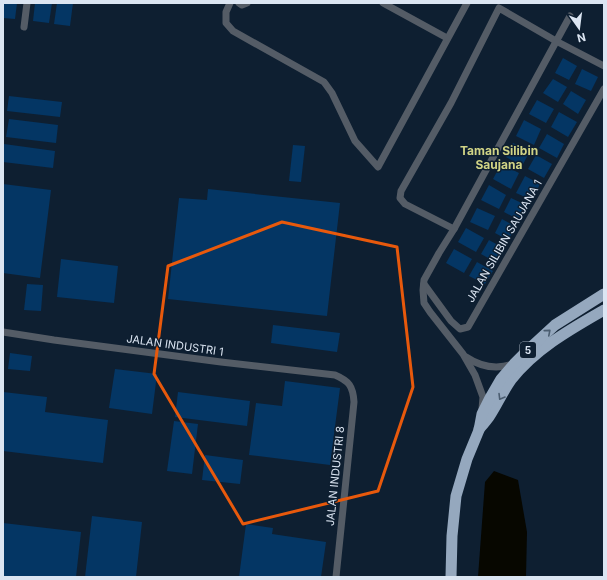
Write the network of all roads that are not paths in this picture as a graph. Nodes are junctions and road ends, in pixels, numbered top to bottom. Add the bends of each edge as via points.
1 (27, 3) edge
2 (230, 3) edge
3 (239, 3) edge
4 (246, 3) edge
5 (383, 3) edge
6 (467, 3) edge
7 (570, 16) dead end
8 (24, 27) dead end
9 (447, 38) junction
10 (556, 41) junction
11 (604, 66) edge
12 (604, 89) edge
13 (454, 229) junction
14 (424, 284) junction
15 (604, 294) edge
16 (604, 310) edge
17 (3, 332) edge
18 (463, 354) junction
19 (514, 364) junction
20 (344, 379) joint
21 (482, 414) junction
22 (479, 430) junction
23 (336, 577) edge
24 (451, 577) edge

1 - 8 street
2 - 9 street via 226,12 226,23 233,31 324,82 355,141 378,167
3 - 4 street
5 - 9 street
6 - 9 street
7 - 10 street
10 - 11 street
10 - 13 street
10 - 13 street via 499,8 451,103 401,192 400,198 405,204
12 - 14 street, JALAN SILIBIN SAUJANA 1 via 468,327 460,329 451,321
13 - 14 street
14 - 18 street via 424,303
19 -> 15 highway, 5 via 555,326
16 -> 22 highway, 5 via 567,332 526,363 511,380
17 - 20 street, JALAN INDUSTRI 1 via 335,375
18 - 19 street via 486,366 505,367
18 - 21 street via 475,375 483,397
19 - 21 highway, 5 via 501,379
20 - 23 street, JALAN INDUSTRI 8 via 352,390 354,402
21 - 22 highway, 5
22 - 24 highway, 5 via 456,496

